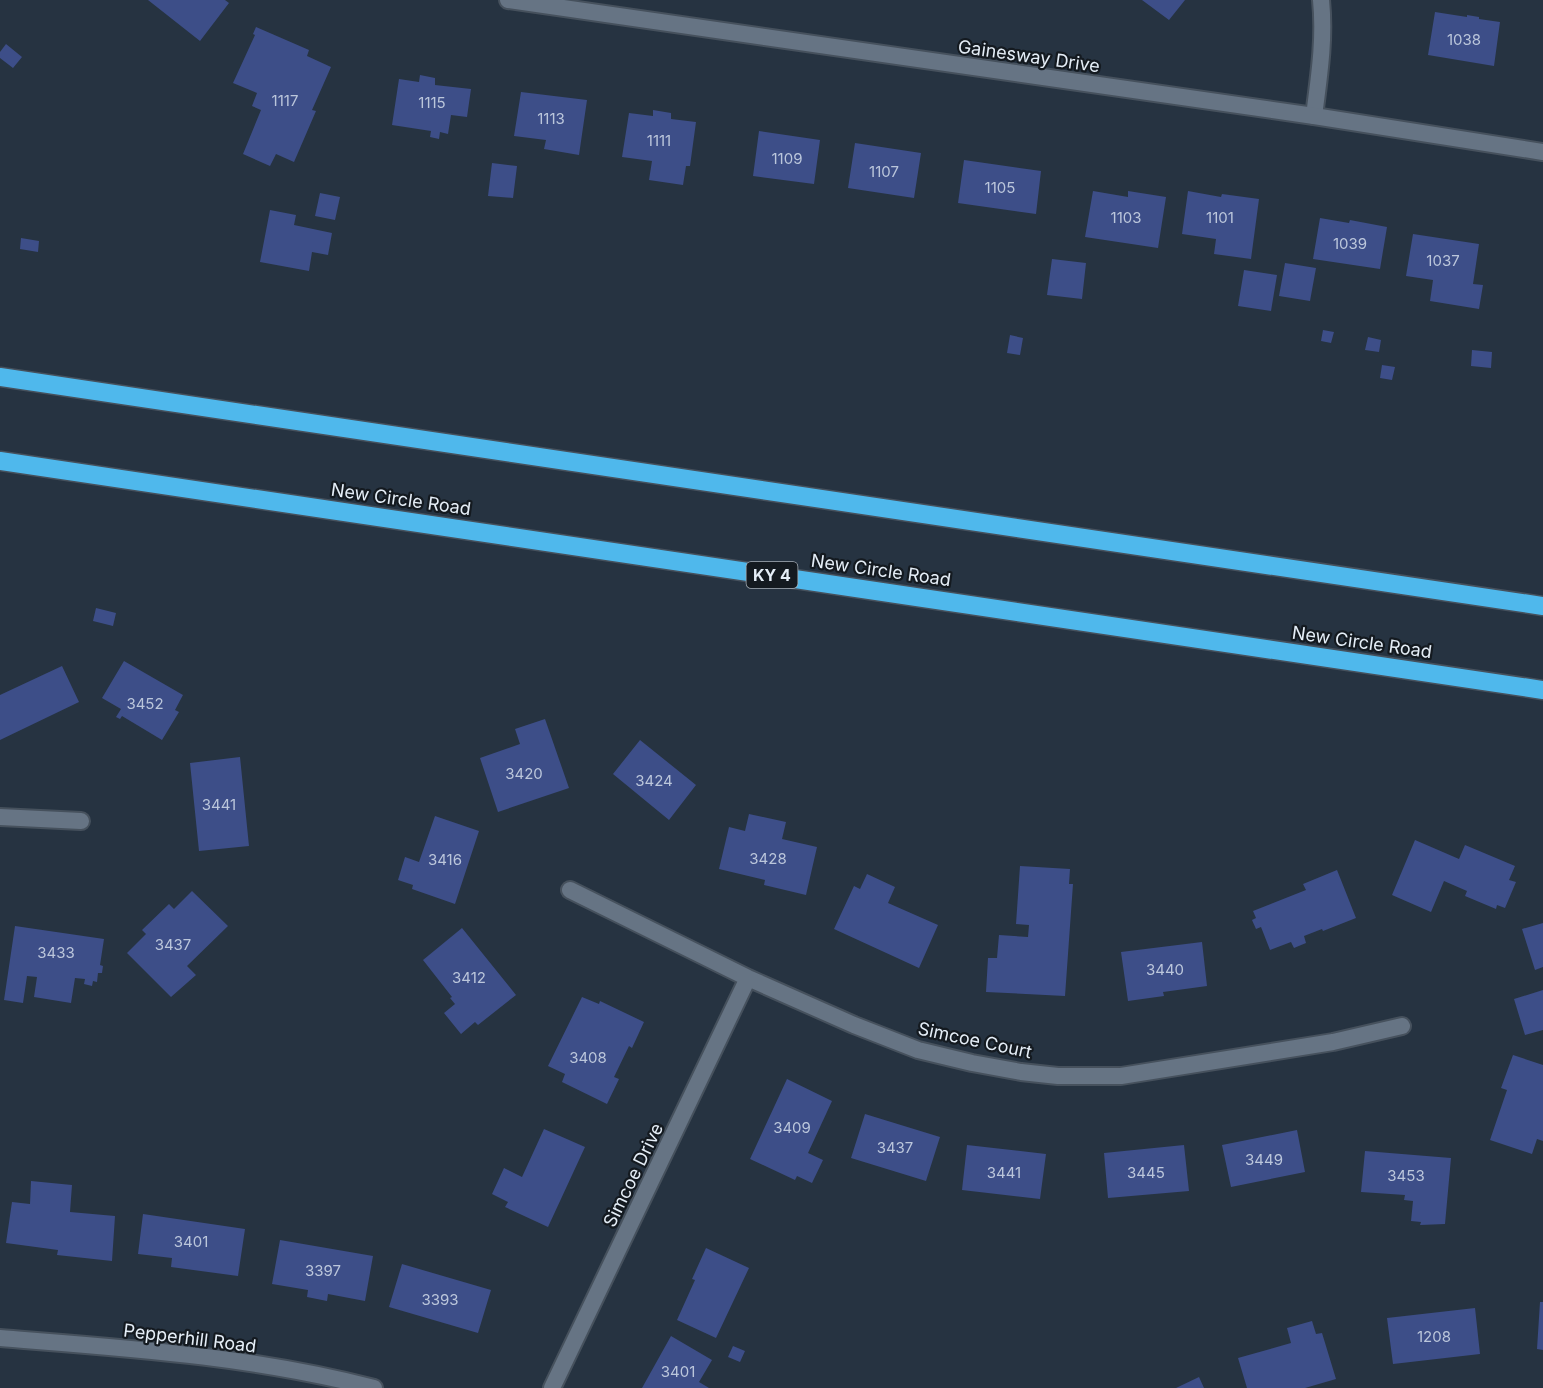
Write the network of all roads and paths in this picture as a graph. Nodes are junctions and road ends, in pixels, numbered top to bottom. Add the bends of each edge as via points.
1 (508, 0) edge
2 (1321, 0) edge
3 (1314, 116) junction
4 (1543, 152) edge
5 (0, 377) edge
6 (0, 461) edge
7 (1543, 606) edge
8 (1543, 690) edge
9 (0, 817) edge
10 (81, 821) dead end
11 (570, 890) dead end
12 (748, 978) junction
13 (1402, 1026) dead end
14 (0, 1338) edge
15 (374, 1388) edge
16 (552, 1388) edge

1 - 3 street, Gainesway Drive
2 - 3 street via 1323,51
3 - 4 street, Gainesway Drive
5 - 7 highway
6 - 8 highway, New Circle Road / KY 4
9 - 10 street
11 - 12 street, Simcoe Court
12 - 13 street, Simcoe Court via 918,1050 1020,1072 1058,1076 1121,1076 1333,1042
12 - 16 street, Simcoe Drive
14 - 15 street, Pepperhill Road via 221,1359

